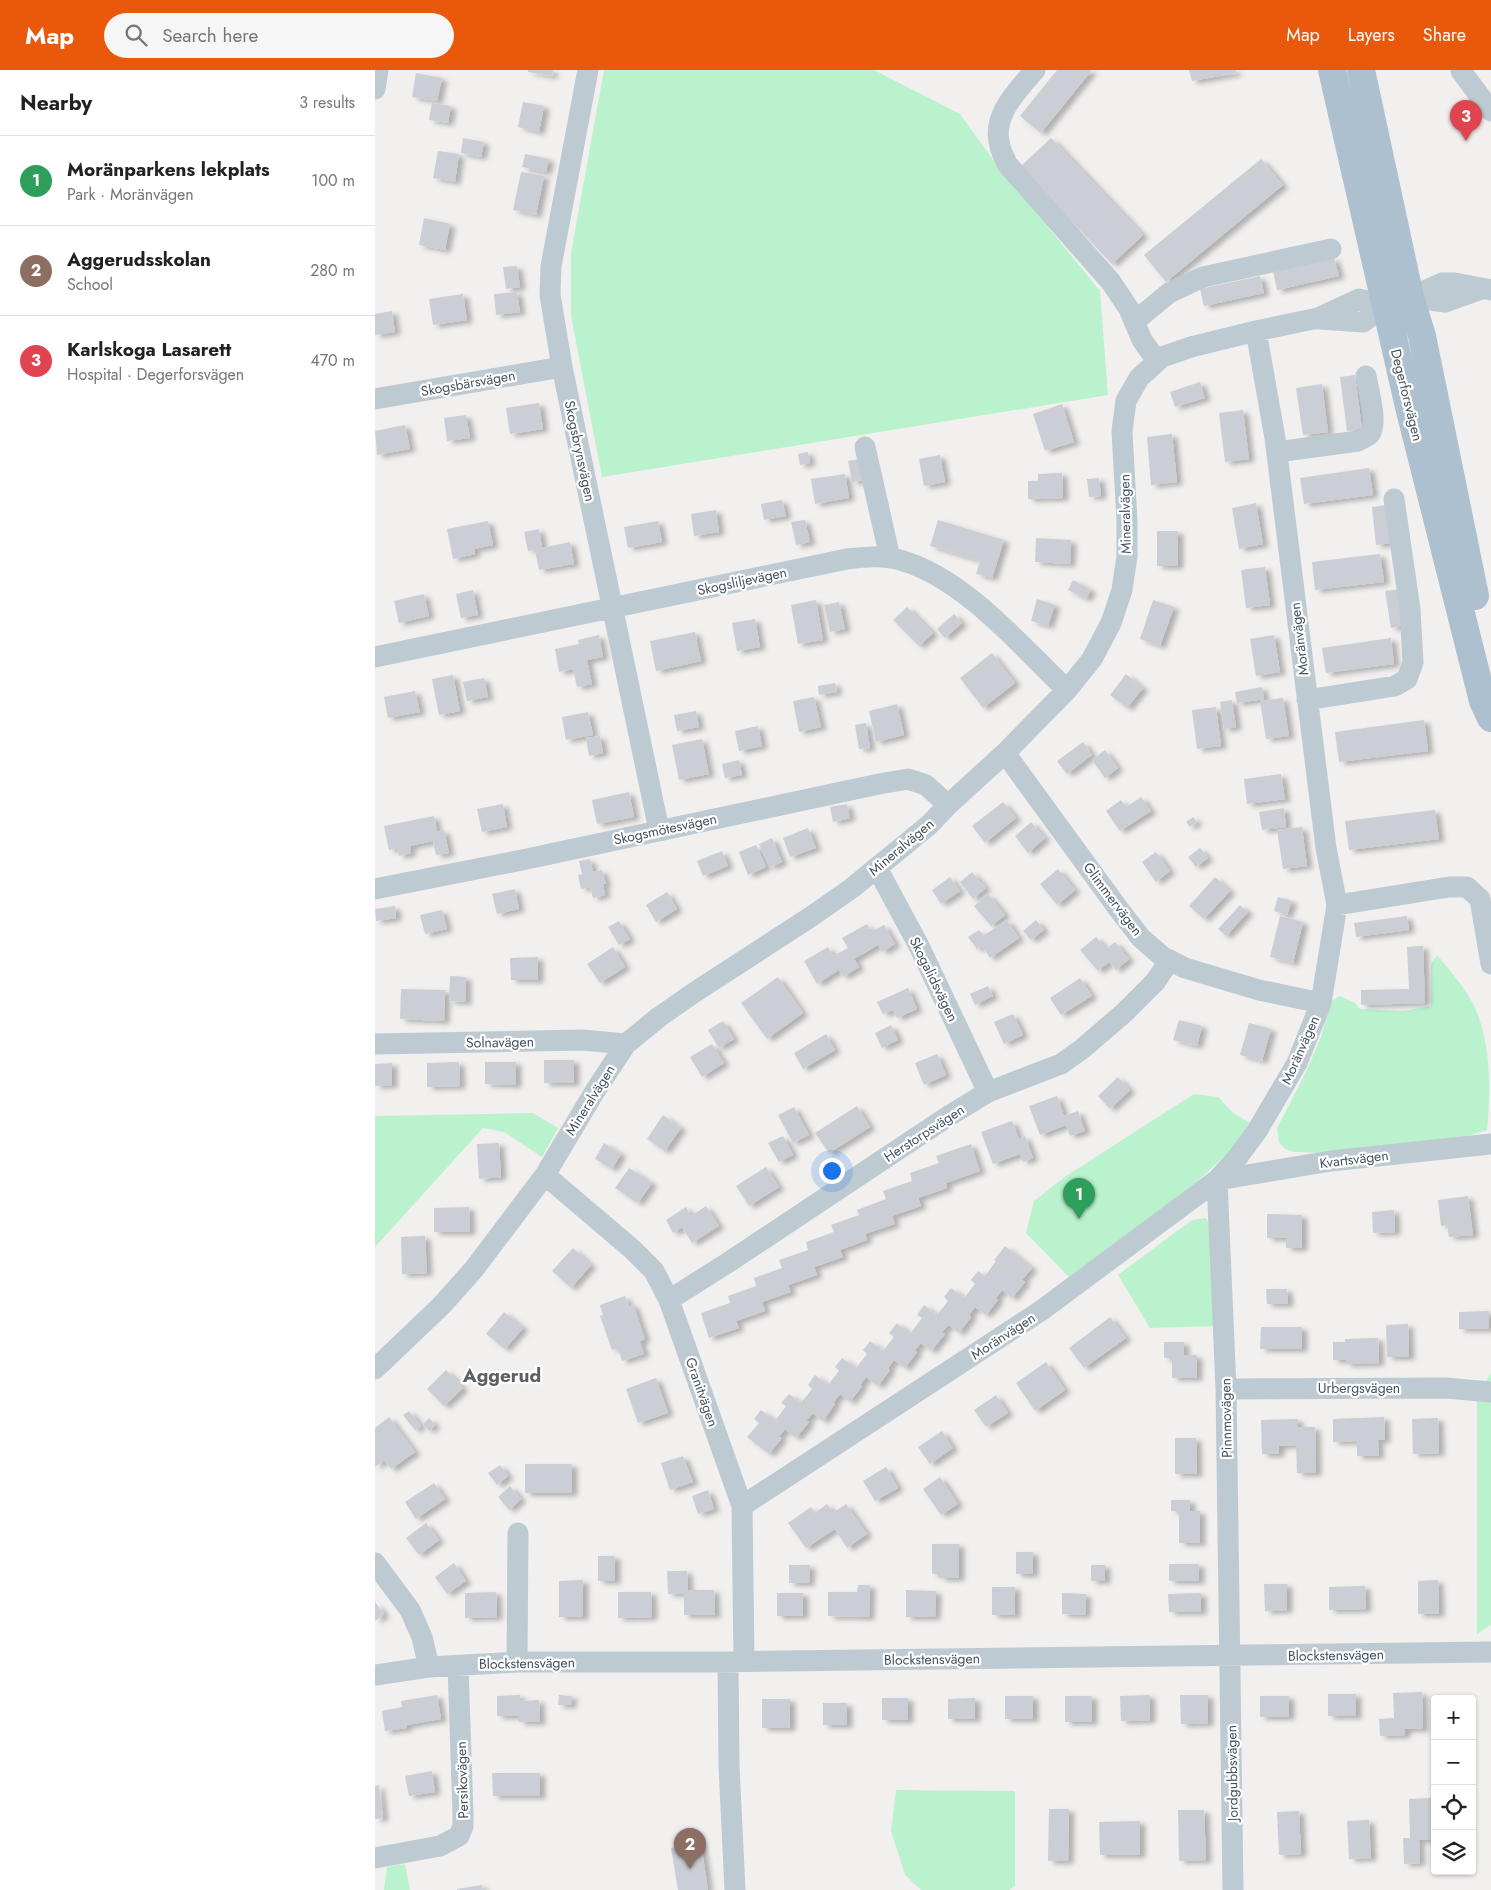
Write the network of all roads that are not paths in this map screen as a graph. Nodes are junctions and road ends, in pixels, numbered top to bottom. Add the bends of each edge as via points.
1 (378, 70) edge
2 (588, 70) edge
3 (1035, 70) edge
4 (1332, 70) edge
5 (1361, 70) edge
6 (1461, 71) edge
7 (375, 89) edge
8 (1491, 111) edge
9 (1331, 249) dead end
10 (1486, 290) edge
11 (1398, 301) junction
12 (1134, 322) junction
13 (1256, 331) junction
14 (1157, 361) junction
15 (562, 367) junction
16 (1366, 376) dead end
17 (375, 399) edge
18 (865, 447) dead end
19 (1277, 452) junction
20 (1394, 499) dead end
21 (890, 558) junction
22 (612, 608) junction
23 (375, 657) edge
24 (1491, 676) edge
25 (1067, 690) junction
26 (1307, 700) junction
27 (1491, 718) edge
28 (1005, 753) junction
29 (948, 805) junction
30 (659, 830) junction
31 (877, 868) junction
32 (375, 889) edge
33 (1337, 905) junction
34 (1170, 960) junction
35 (1491, 964) edge
36 (1321, 1003) junction
37 (375, 1044) edge
38 (625, 1044) junction
39 (988, 1092) junction
40 (1491, 1144) edge
41 (545, 1175) junction
42 (1217, 1180) junction
43 (669, 1300) junction
44 (375, 1369) edge
45 (1226, 1389) junction
46 (1491, 1392) edge
47 (742, 1506) junction
48 (518, 1533) dead end
49 (375, 1563) edge
50 (1490, 1653) edge
51 (1231, 1656) junction
52 (736, 1661) junction
53 (517, 1662) junction
54 (458, 1666) junction
55 (429, 1667) junction
56 (375, 1675) edge
57 (375, 1858) edge
58 (735, 1890) edge
59 (1233, 1890) edge

1 - 7 street
2 - 15 street, Skogsbrynsvägen via 551,266 550,295
3 - 12 street via 1011,98 999,120 999,144 1004,158 1111,282
4 - 11 main road, Degerforsvägen
5 - 11 main road, Degerforsvägen
6 - 8 street
9 - 12 street via 1203,277 1169,293
10 - 11 street via 1445,302
11 - 13 street, Mineralvägen via 1363,322 1318,318
11 - 24 main road, Degerforsvägen via 1422,336
11 - 27 main road, Degerforsvägen via 1409,407 1473,663
12 - 14 street
13 - 14 street, Mineralvägen via 1191,347
13 - 19 street, Moränvägen
14 - 25 street, Mineralvägen via 1139,378 1126,401 1122,431 1127,556 1122,590 1111,623 1092,659
15 - 17 street, Skogsbärsvägen
15 - 22 street, Skogsbrynsvägen
16 - 19 street via 1373,420 1370,434 1358,440
18 - 21 street
19 - 26 street, Moränvägen
20 - 26 street via 1410,609 1413,662 1407,679 1395,686
21 - 22 street, Skogsliljevägen via 847,559
21 - 25 street, Skogsliljevägen via 921,567 953,585
22 - 23 street, Skogsliljevägen
22 - 30 street, Skogsbrynsvägen
25 - 28 street, Mineralvägen
26 - 33 street, Moränvägen via 1326,848
28 - 29 street, Mineralvägen
28 - 34 street, Glimmervägen via 1141,938
29 - 30 street, Skogsmötesvägen via 926,785 908,779
29 - 31 street, Mineralvägen
30 - 32 street, Skogsmötesvägen
31 - 38 street, Mineralvägen via 812,916 666,1012
31 - 39 street, Skogalidsvägen via 919,946
33 - 35 street via 1467,887 1480,899
33 - 36 street, Moränvägen
34 - 36 street, Glimmervägen via 1185,968 1259,990
34 - 39 street, Herstorpsvägen via 1155,982 1082,1049 1061,1064
36 - 42 street, Moränvägen via 1297,1064 1276,1101 1257,1131
37 - 38 street, Solnavägen via 582,1040
38 - 41 street, Mineralvägen
39 - 43 street, Herstorpsvägen
40 - 42 street, Kvartsvägen via 1331,1161
41 - 43 street, Granitvägen via 654,1271
41 - 44 street, Mineralvägen via 474,1270
42 - 45 street, Pinnmovägen
42 - 47 street, Moränvägen via 1042,1310
43 - 47 street, Granitvägen
45 - 46 street, Urbergsvägen via 1446,1388
45 - 51 street, Pinnmovägen
47 - 52 street, Granitvägen
48 - 53 street
49 - 55 street via 410,1610 422,1637
50 - 51 street, Blockstensvägen
51 - 52 street, Blockstensvägen
51 - 59 street, Jordgubbsvägen
52 - 53 street, Blockstensvägen
52 - 58 street, Granitvägen via 729,1766
53 - 54 street, Blockstensvägen
54 - 55 street, Blockstensvägen
54 - 57 street, Persikovägen via 463,1814 459,1836 440,1846
55 - 56 street, Blockstensvägen

